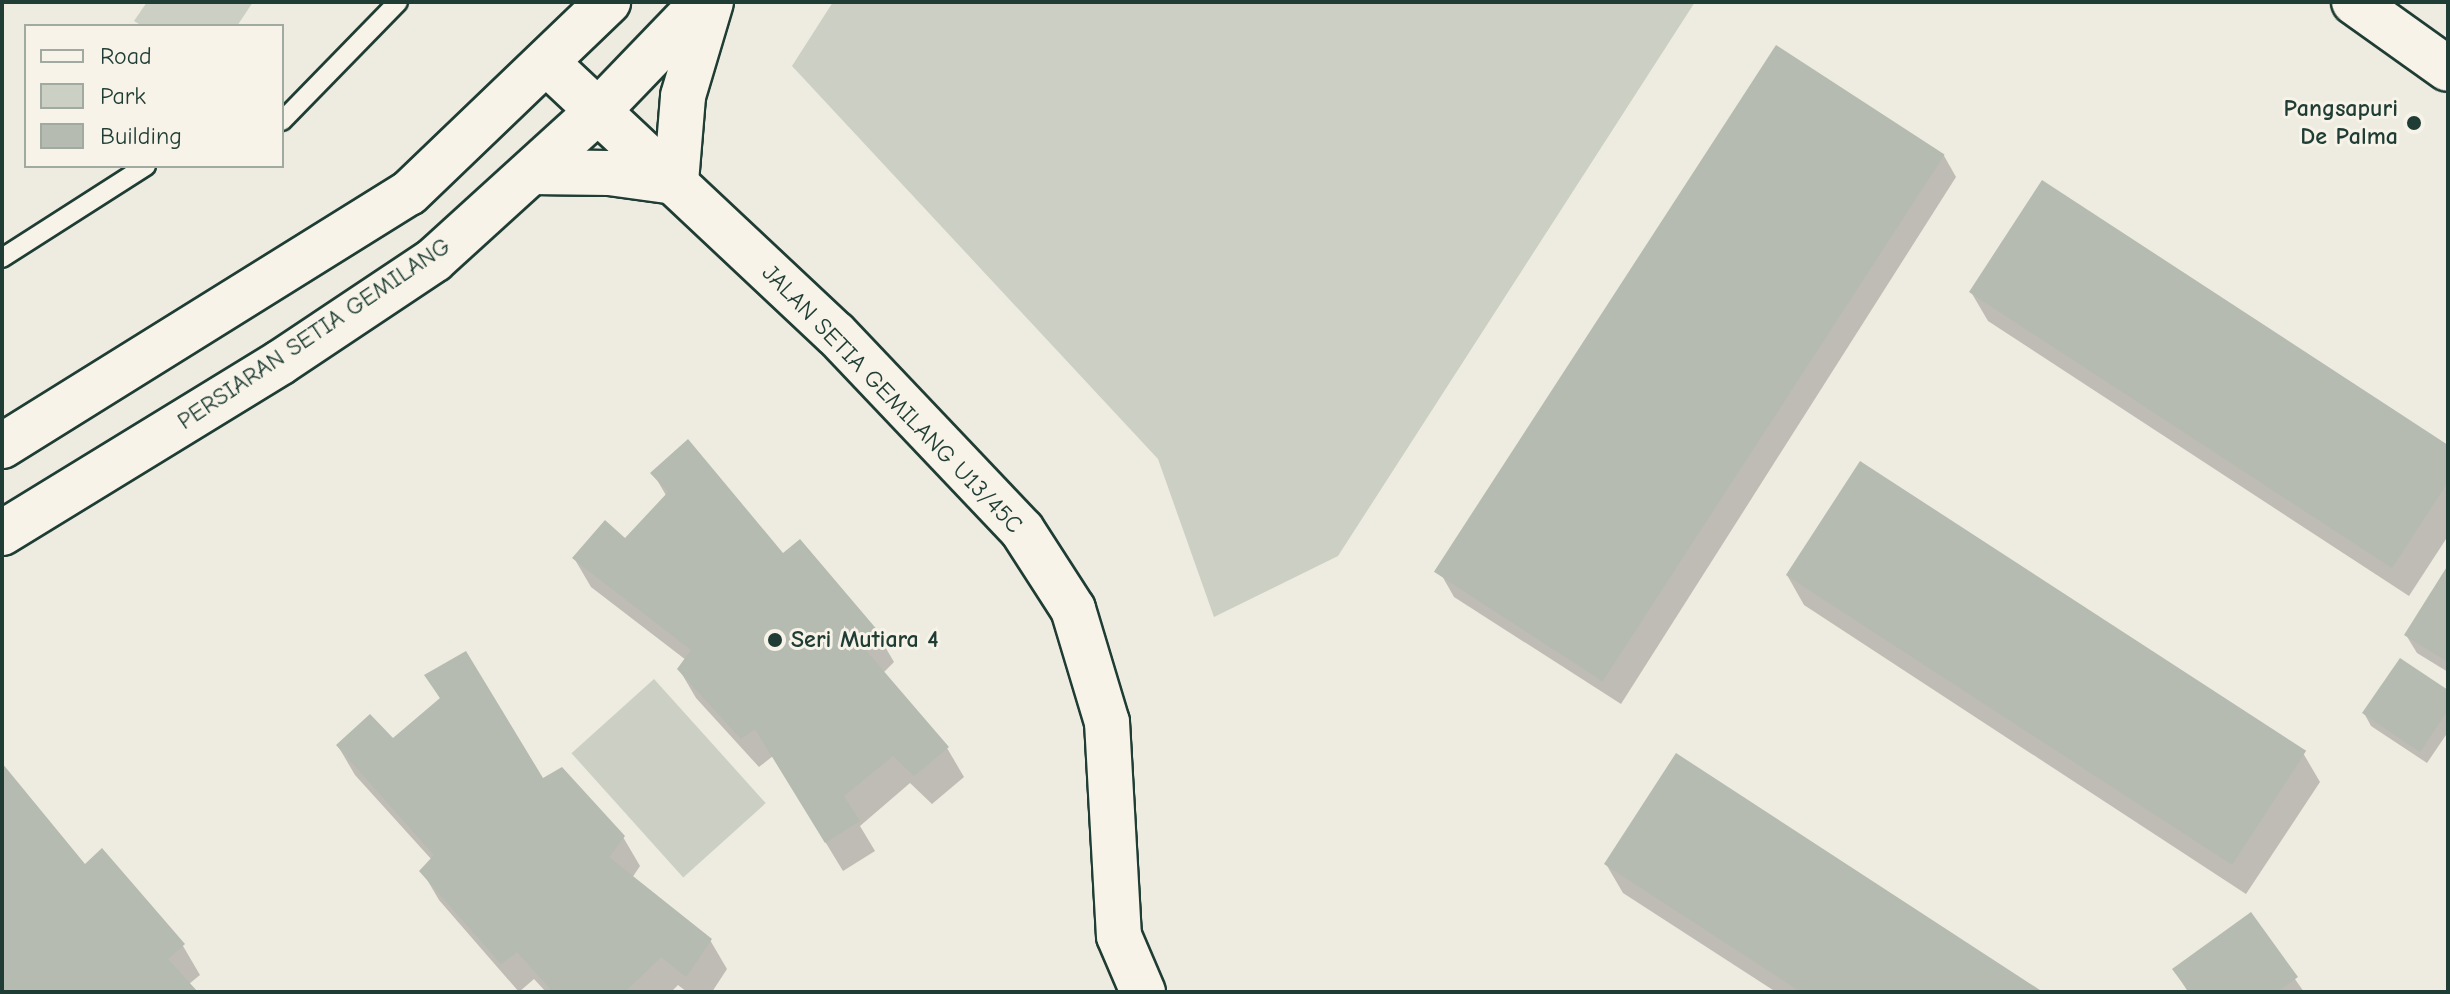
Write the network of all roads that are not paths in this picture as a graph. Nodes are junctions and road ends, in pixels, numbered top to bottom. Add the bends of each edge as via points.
1 (398, 2) edge
2 (608, 2) edge
3 (703, 2) edge
4 (711, 2) edge
5 (2354, 2) edge
6 (548, 64) junction
7 (2448, 69) edge
8 (600, 109) junction
9 (284, 119) edge
10 (143, 168) edge
11 (532, 172) junction
12 (676, 182) junction
13 (2, 258) edge
14 (2, 446) edge
15 (2, 533) edge
16 (1143, 992) edge

1 - 9 lane
2 - 6 street
3 - 8 street, PERSIARAN SETIA GEMILANG
4 - 12 street via 683,96
5 - 7 street
6 - 8 street, JALAN SETIA GEMILANG U13/45C
6 - 14 street via 409,193
8 - 11 street, PERSIARAN SETIA GEMILANG
8 - 12 street, JALAN SETIA GEMILANG U13/45C
10 - 13 lane
11 - 12 street via 609,173
11 - 15 street, PERSIARAN SETIA GEMILANG via 434,260 281,362
12 - 16 street, JALAN SETIA GEMILANG U13/45C via 836,334 1022,530 1073,609 1107,722 1119,936

